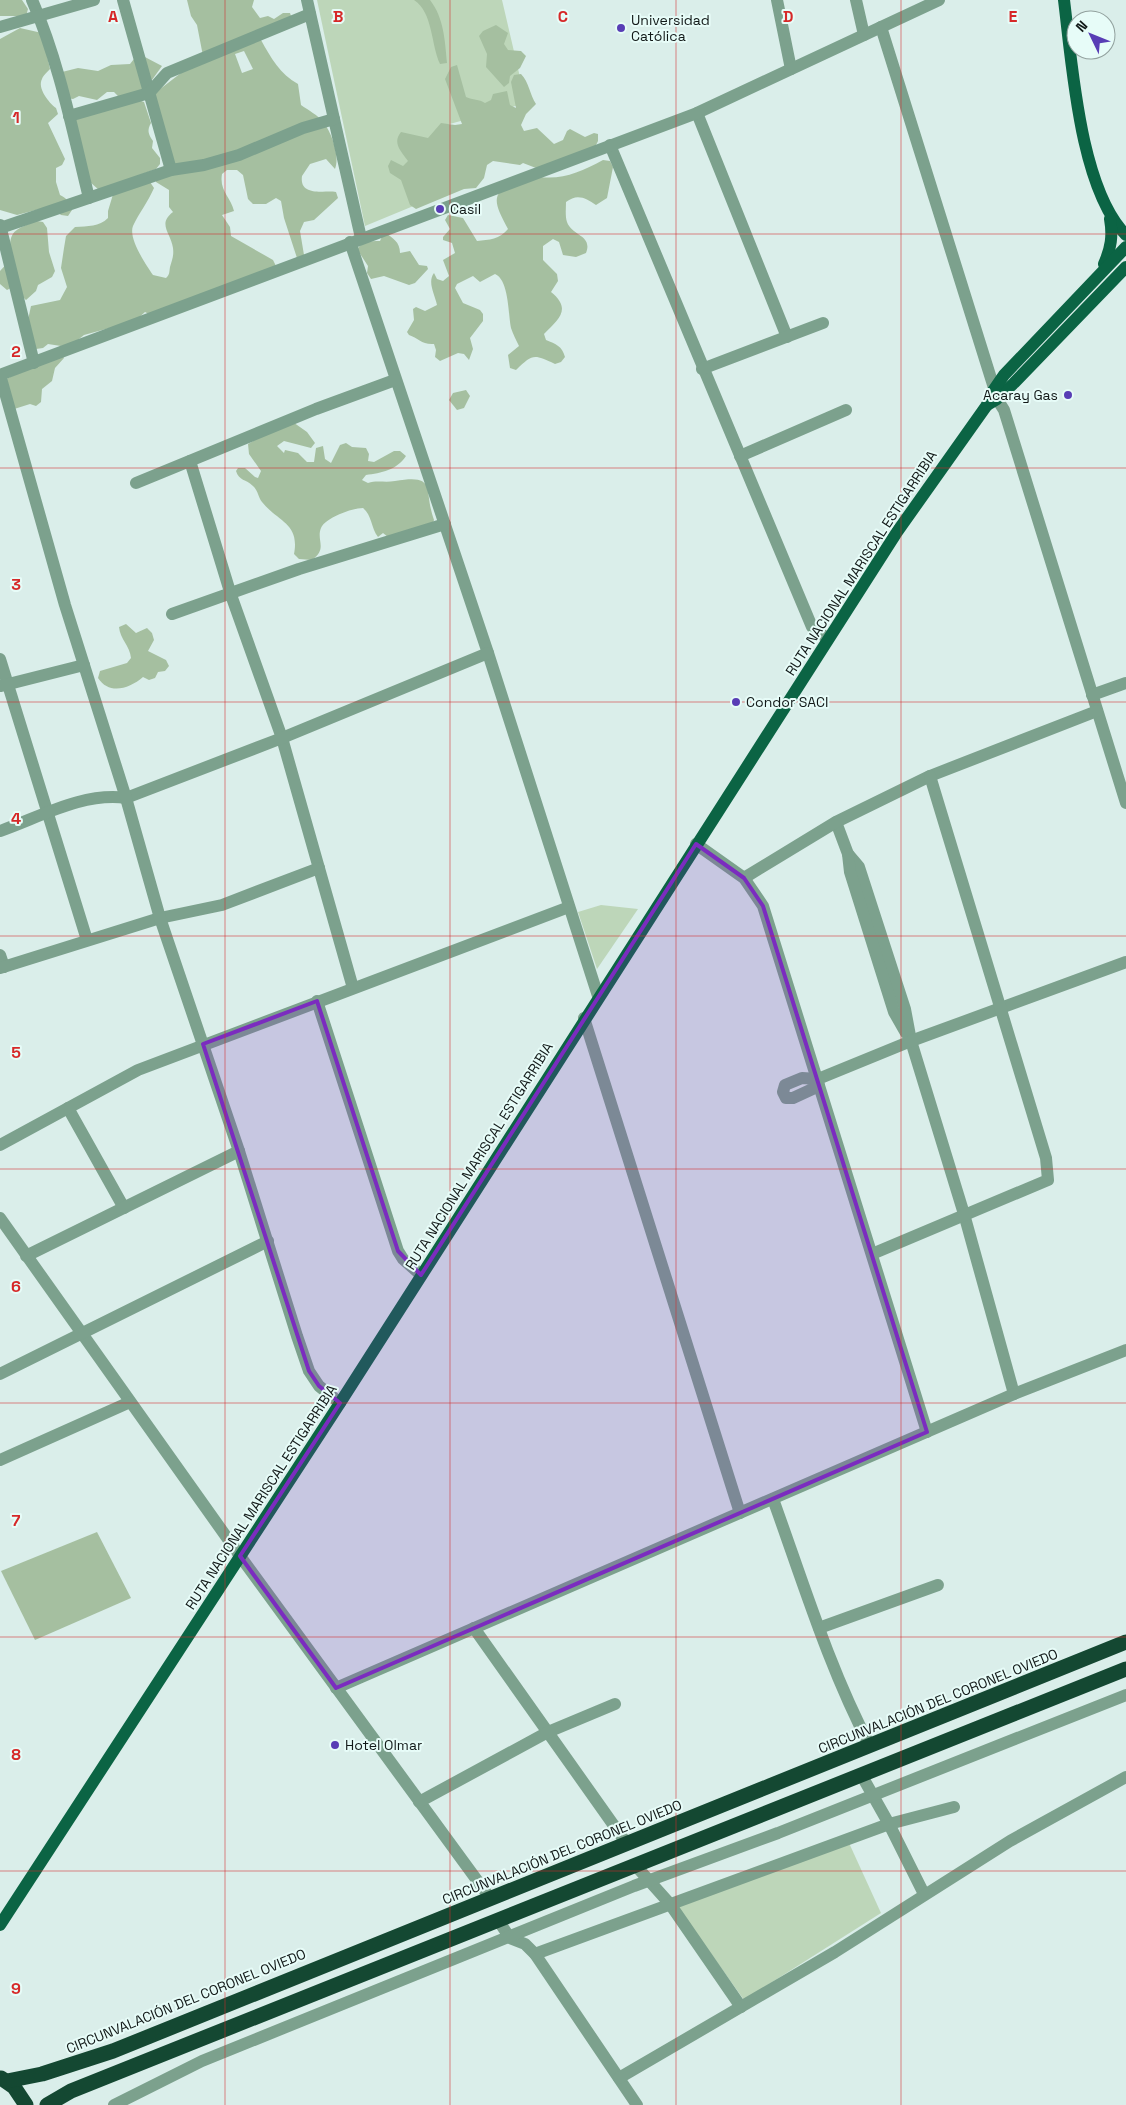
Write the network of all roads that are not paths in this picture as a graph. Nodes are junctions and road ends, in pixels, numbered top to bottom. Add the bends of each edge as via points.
1 (32, 0) edge
2 (94, 0) edge
3 (123, 0) edge
4 (307, 0) edge
5 (777, 0) edge
6 (856, 0) edge
7 (939, 0) edge
8 (1064, 0) edge
9 (310, 14) junction
10 (39, 16) junction
11 (0, 27) edge
12 (881, 27) junction
13 (864, 35) junction
14 (791, 69) junction
15 (149, 93) junction
16 (697, 114) junction
17 (68, 116) junction
18 (334, 119) junction
19 (610, 145) junction
20 (171, 170) junction
21 (89, 198) junction
22 (1109, 214) junction
23 (1126, 224) edge
24 (0, 227) edge
25 (1126, 235) edge
26 (355, 240) junction
27 (1126, 247) edge
28 (1126, 267) edge
29 (1092, 281) junction
30 (823, 323) dead end
31 (787, 337) junction
32 (34, 362) junction
33 (702, 369) junction
34 (0, 375) edge
35 (395, 380) junction
36 (993, 398) junction
37 (846, 410) dead end
38 (740, 456) junction
39 (190, 461) junction
40 (136, 484) dead end
41 (445, 524) junction
42 (231, 595) junction
43 (172, 614) dead end
44 (828, 639) junction
45 (488, 653) junction
46 (0, 658) edge
47 (84, 665) junction
48 (1126, 683) edge
49 (4, 685) edge
50 (1092, 695) junction
51 (1097, 711) junction
52 (282, 738) junction
53 (930, 776) junction
54 (126, 798) junction
55 (1126, 803) edge
56 (48, 814) junction
57 (836, 822) junction
58 (0, 831) edge
59 (696, 844) junction
60 (319, 868) junction
61 (744, 878) junction
62 (569, 907) junction
63 (160, 918) junction
64 (87, 940) junction
65 (1126, 962) edge
66 (1, 964) edge
67 (353, 988) junction
68 (598, 996) junction
69 (317, 1001) junction
70 (1001, 1009) junction
71 (584, 1018) junction
72 (911, 1041) junction
73 (203, 1044) junction
74 (819, 1083) junction
75 (68, 1108) junction
76 (0, 1145) edge
77 (239, 1151) junction
78 (124, 1208) junction
79 (964, 1214) junction
80 (0, 1218) edge
81 (268, 1241) junction
82 (872, 1254) junction
83 (26, 1256) junction
84 (421, 1274) junction
85 (82, 1335) junction
86 (1126, 1350) edge
87 (0, 1374) edge
88 (1014, 1394) junction
89 (130, 1402) junction
90 (340, 1402) junction
91 (927, 1432) junction
92 (0, 1460) edge
93 (773, 1499) junction
94 (740, 1513) junction
95 (240, 1556) junction
96 (938, 1585) dead end
97 (474, 1628) junction
98 (819, 1628) junction
99 (1126, 1642) edge
100 (1126, 1669) edge
101 (336, 1688) junction
102 (1126, 1695) edge
103 (615, 1704) dead end
104 (548, 1732) junction
105 (870, 1746) junction
106 (862, 1776) junction
107 (1126, 1777) edge
108 (873, 1795) junction
109 (419, 1802) junction
110 (954, 1807) dead end
111 (889, 1824) junction
112 (628, 1844) junction
113 (636, 1866) junction
114 (649, 1881) junction
115 (924, 1894) junction
116 (490, 1898) junction
117 (670, 1904) junction
118 (498, 1920) junction
119 (0, 1925) edge
120 (510, 1938) junction
121 (536, 1954) junction
122 (741, 2007) junction
123 (619, 2078) junction
124 (3, 2079) edge
125 (26, 2105) edge
126 (47, 2105) edge
127 (114, 2105) edge
128 (637, 2105) edge

1 - 10 street
2 - 10 street
3 - 15 street
4 - 9 street
5 - 14 street
6 - 13 street
7 - 12 street
8 - 22 main road via 1086,148
9 - 15 street via 167,73
9 - 18 street
10 - 11 street
10 - 17 street
12 - 13 street
12 - 36 street
13 - 14 street
14 - 16 street
15 - 17 street
15 - 20 street
16 - 19 street
16 - 31 street
17 - 21 street
18 - 20 street via 303,128 239,155
18 - 26 street
19 - 26 street
19 - 33 street
20 - 21 street
21 - 24 street
22 - 23 main road
22 - 25 main road
22 - 29 main road via 1113,236 1111,250
24 - 32 street
26 - 32 street
26 - 35 street
27 - 29 main road, RUTA NACIONAL MARISCAL ESTIGARRIBIA
28 - 36 main road, RUTA NACIONAL MARISCAL ESTIGARRIBIA
29 - 36 main road, RUTA NACIONAL MARISCAL ESTIGARRIBIA via 1031,345
30 - 31 street
31 - 33 street
32 - 34 street
33 - 38 street
34 - 47 street via 64,605
35 - 39 street
35 - 41 street
36 - 44 main road, RUTA NACIONAL MARISCAL ESTIGARRIBIA via 897,532
36 - 50 street via 1004,410
37 - 38 street
38 - 44 street via 812,626
39 - 40 street
39 - 42 street
41 - 42 street
41 - 45 street
42 - 43 street
42 - 52 street
44 - 59 main road, RUTA NACIONAL MARISCAL ESTIGARRIBIA
45 - 52 street
45 - 62 street
46 - 49 street
47 - 49 street
47 - 54 street
48 - 50 street
49 - 56 street
50 - 51 street
51 - 53 street
51 - 55 street
52 - 54 street
52 - 60 street
53 - 57 street
53 - 70 street
54 - 56 street via 108,795
54 - 63 street
56 - 58 street
56 - 64 street
57 - 61 street
57 - 72 street via 894,1012
59 - 61 street
59 - 68 main road, RUTA NACIONAL MARISCAL ESTIGARRIBIA
60 - 63 street via 222,905
60 - 67 street
61 - 74 street via 763,906
62 - 67 street
62 - 68 street
63 - 64 street
63 - 73 street
64 - 66 street
65 - 70 street
67 - 69 street
68 - 71 main road, RUTA NACIONAL MARISCAL ESTIGARRIBIA
69 - 73 street
69 - 84 street via 398,1251
70 - 72 street
70 - 79 street via 1046,1158 1048,1180
71 - 84 main road, RUTA NACIONAL MARISCAL ESTIGARRIBIA
71 - 94 street
72 - 74 street
72 - 79 street
73 - 75 street via 138,1070
73 - 77 street
74 - 82 street
75 - 76 street
75 - 78 street
77 - 78 street
77 - 81 street
78 - 83 street
79 - 82 street
79 - 88 street
80 - 83 street
81 - 85 street
81 - 90 street via 309,1371 319,1386
82 - 91 street
83 - 85 street
84 - 90 main road, RUTA NACIONAL MARISCAL ESTIGARRIBIA
85 - 87 street
85 - 89 street
86 - 88 street
88 - 91 street
89 - 92 street
89 - 95 street
90 - 95 main road, RUTA NACIONAL MARISCAL ESTIGARRIBIA
91 - 93 street
93 - 94 street
93 - 98 street
94 - 97 street
95 - 101 street
95 - 119 main road, RUTA NACIONAL MARISCAL ESTIGARRIBIA
96 - 98 street
97 - 101 street
97 - 104 street
98 - 105 street
99 - 105 highway, CIRCUNVALACIÓN DEL CORONEL OVIEDO
100 - 106 highway
101 - 109 street
102 - 108 street
103 - 104 street
104 - 109 street
104 - 112 street
105 - 112 highway, CIRCUNVALACIÓN DEL CORONEL OVIEDO
106 - 108 street
106 - 113 highway
107 - 115 street via 1010,1841
108 - 111 street
108 - 114 street
109 - 116 street
110 - 111 street
111 - 115 street
111 - 117 street
112 - 116 highway, CIRCUNVALACIÓN DEL CORONEL OVIEDO
113 - 114 street
113 - 118 highway
114 - 117 street
114 - 120 street
115 - 122 street via 835,1952
116 - 124 highway, CIRCUNVALACIÓN DEL CORONEL OVIEDO via 113,2051 42,2074
117 - 121 street
117 - 122 street
118 - 120 street
118 - 126 highway via 71,2091
120 - 121 street via 525,1944
120 - 127 street via 202,2061
121 - 123 street
122 - 123 street
123 - 128 street
124 - 125 highway via 20,2094

